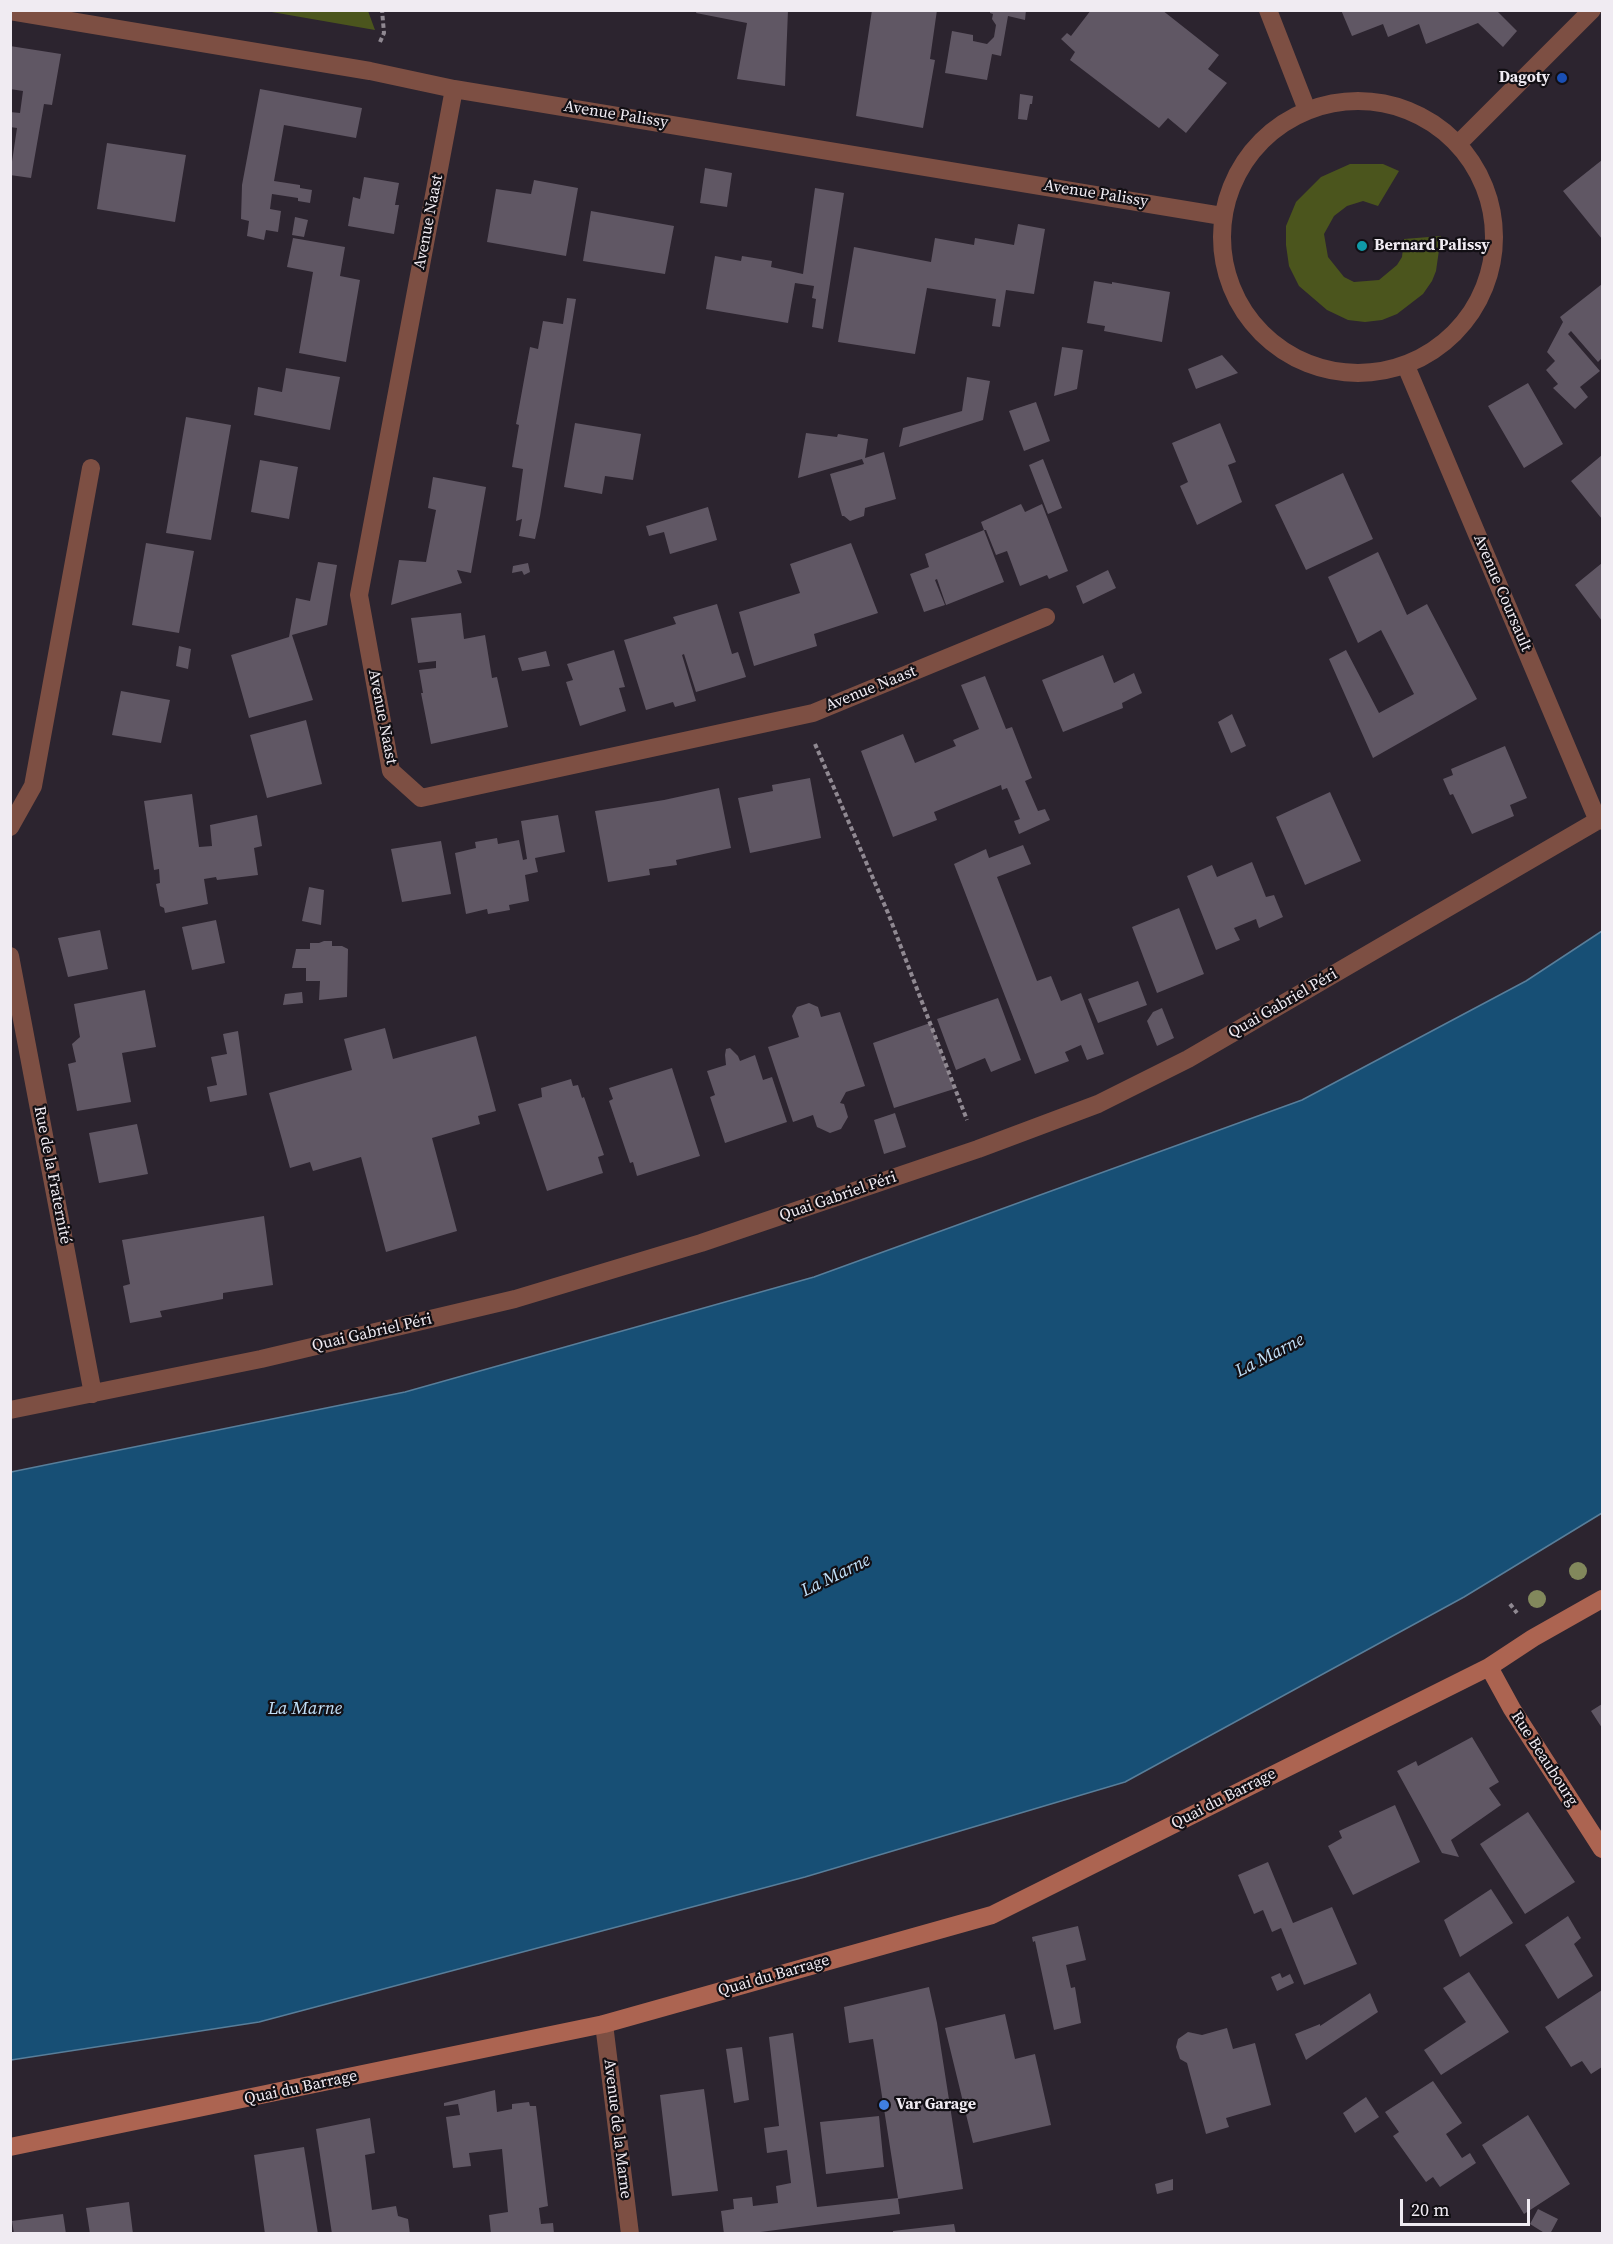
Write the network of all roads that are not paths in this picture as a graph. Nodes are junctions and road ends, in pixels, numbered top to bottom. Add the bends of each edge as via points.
1 (1268, 10) edge
2 (1592, 10) edge
3 (10, 11) edge
4 (454, 89) junction
5 (1307, 110) junction
6 (1459, 143) junction
7 (1222, 216) junction
8 (1406, 366) junction
9 (91, 468) dead end
10 (1046, 617) dead end
11 (1600, 819) edge
12 (10, 827) edge
13 (10, 956) edge
14 (93, 1394) junction
15 (10, 1410) edge
16 (1602, 1599) edge
17 (1489, 1667) junction
18 (1602, 1849) edge
19 (604, 2024) junction
20 (10, 2147) edge
21 (630, 2234) edge

1 - 5 street
2 - 6 street
3 - 4 street, Avenue Palissy via 370,71
4 - 7 street, Avenue Palissy
4 - 10 street, Avenue Naast via 359,595 391,771 421,798 803,715
5 - 6 street via 1350,100 1395,105 1422,116
5 - 7 street via 1276,127 1250,152 1233,182
6 - 8 street via 1478,170 1490,201 1495,228 1492,265 1487,284 1465,323 1439,348
7 - 8 street via 1222,254 1232,290 1256,329 1277,349 1318,369 1362,375
8 - 11 street, Avenue Coursault
9 - 12 street via 33,786
11 - 14 street, Quai Gabriel Péri via 1188,1059 1098,1104 744,1229 515,1299
13 - 14 street, Rue de la Fraternité
14 - 15 street, Quai Gabriel Péri
16 - 17 street, Quai du Barrage
17 - 18 street, Rue Beaubourg
17 - 19 street, Quai du Barrage via 992,1915
19 - 20 street, Quai du Barrage
19 - 21 street, Avenue de la Marne

